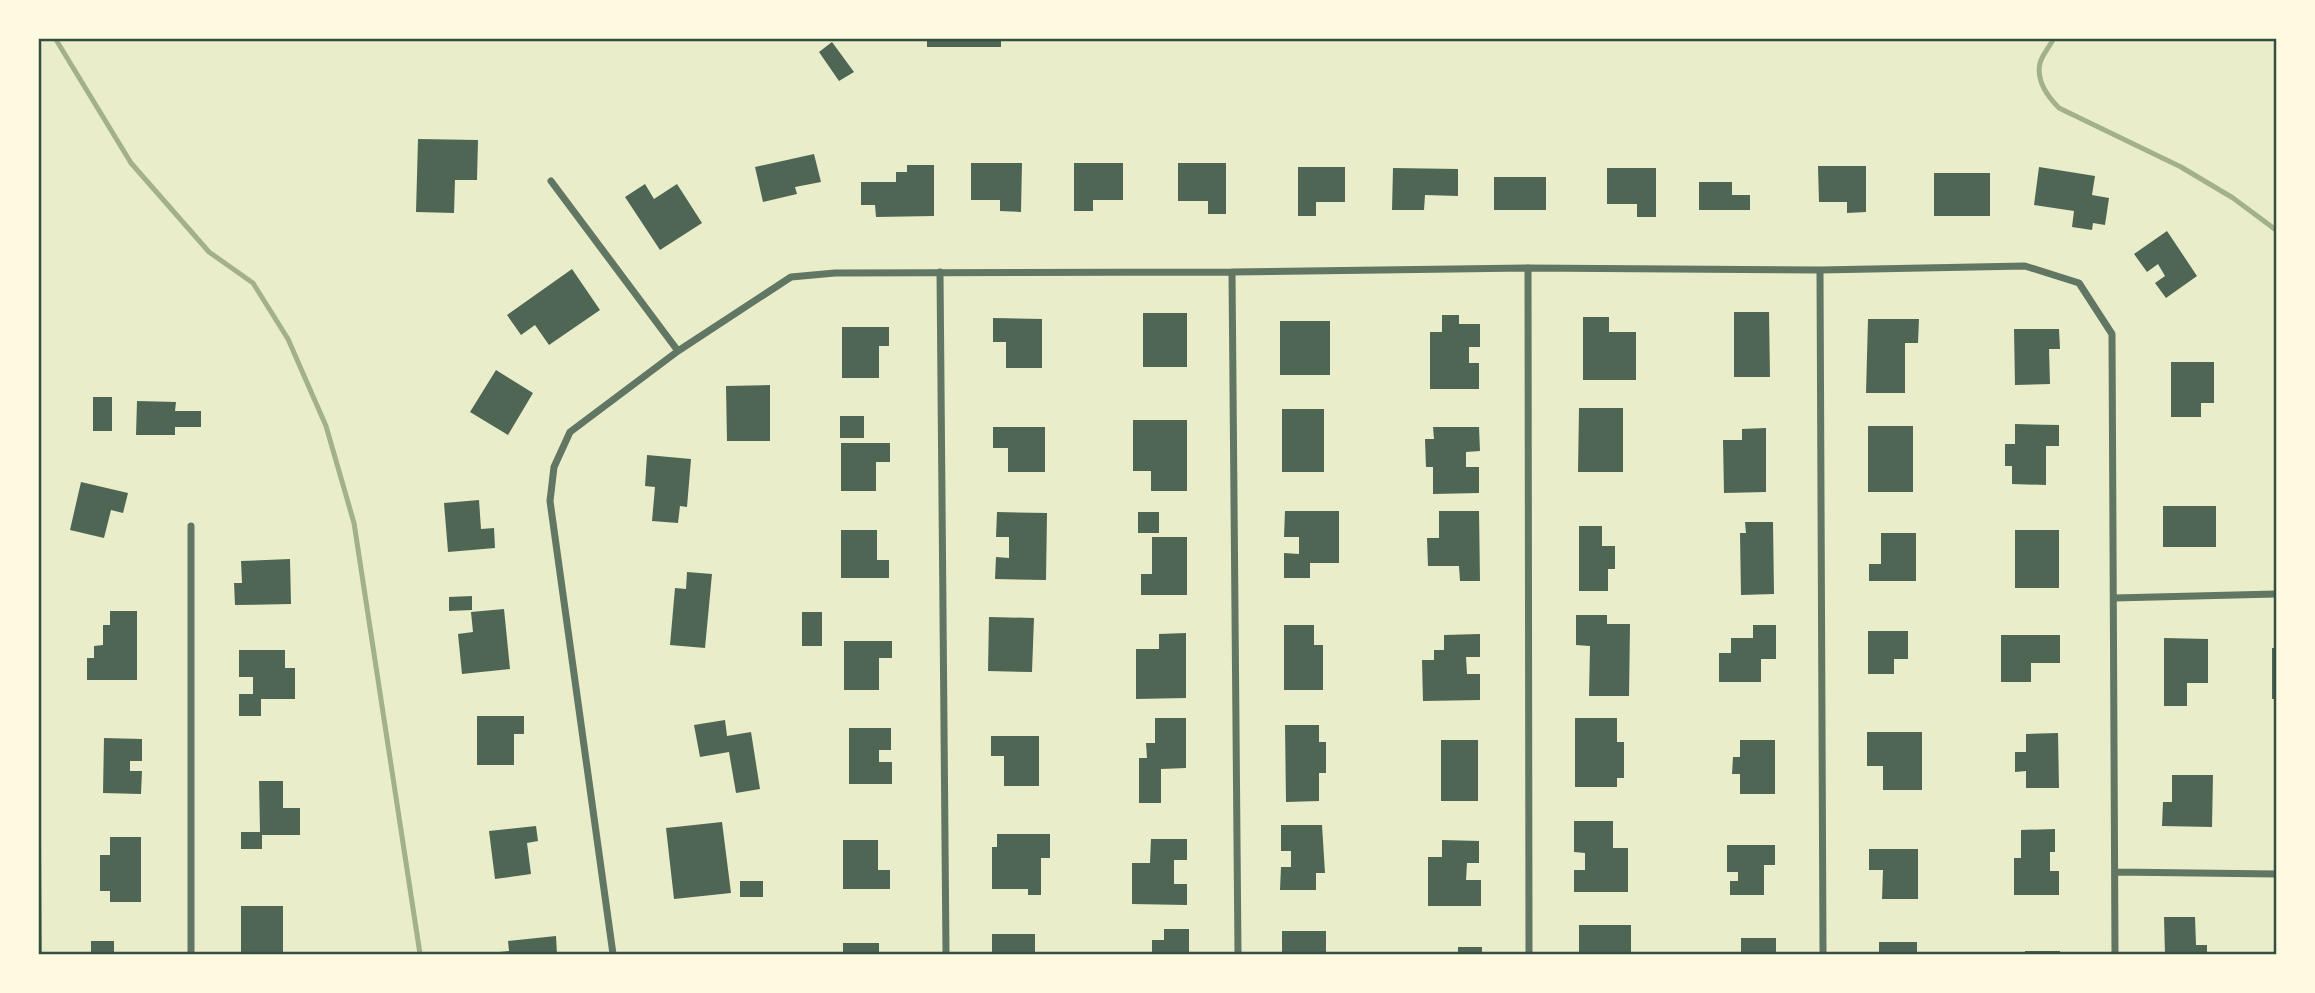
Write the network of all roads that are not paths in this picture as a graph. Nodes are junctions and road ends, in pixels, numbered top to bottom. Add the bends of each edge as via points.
1 (551, 181) dead end
2 (1528, 268) junction
3 (1820, 270) junction
4 (940, 272) junction
5 (1232, 272) junction
6 (678, 351) junction
7 (191, 526) dead end
8 (2277, 594) edge
9 (2113, 598) junction
10 (38, 652) edge
11 (2115, 872) junction
12 (2277, 874) edge
13 (40, 954) edge
14 (191, 954) edge
15 (614, 954) edge
16 (946, 954) edge
17 (1238, 954) edge
18 (1530, 954) edge
19 (1823, 954) edge
20 (2115, 954) edge

1 - 6 street
2 - 3 street
2 - 5 street
2 - 18 street
3 - 9 street via 2025,267 2079,283 2112,334
3 - 19 street
4 - 5 street
4 - 6 street via 791,277
4 - 16 street
5 - 17 street
6 - 15 street via 570,432 554,467 550,501
7 - 14 street
8 - 9 street
9 - 11 street
10 - 13 lane
11 - 12 street
11 - 20 street

